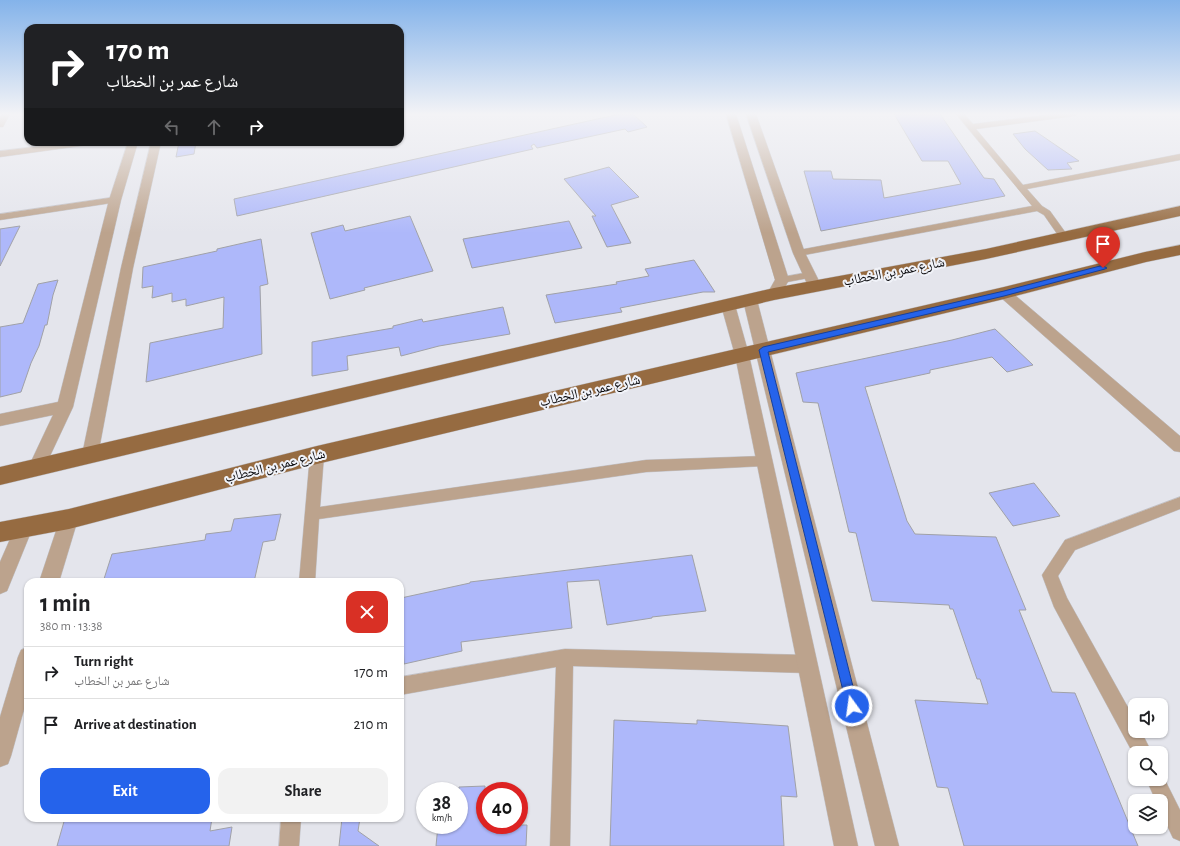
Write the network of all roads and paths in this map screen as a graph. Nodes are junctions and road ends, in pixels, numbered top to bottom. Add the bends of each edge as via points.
1 (129, 153) edge
2 (153, 153) edge
3 (742, 153) edge
4 (765, 153) edge
5 (992, 153) edge
6 (1180, 157) edge
7 (1021, 188) junction
8 (115, 200) junction
9 (1039, 208) junction
10 (1180, 210) edge
11 (0, 217) edge
12 (1063, 236) junction
13 (1180, 250) edge
14 (799, 253) junction
15 (812, 281) junction
16 (778, 287) junction
17 (1004, 293) junction
18 (750, 300) junction
19 (728, 305) junction
20 (763, 350) junction
21 (742, 355) junction
22 (65, 407) junction
23 (0, 420) edge
24 (1180, 446) edge
25 (90, 455) junction
26 (317, 455) junction
27 (764, 461) junction
28 (36, 468) junction
29 (0, 476) edge
30 (1180, 504) edge
31 (312, 514) junction
32 (69, 518) junction
33 (24, 527) junction
34 (0, 532) edge
35 (50, 578) edge
36 (307, 578) edge
37 (0, 585) edge
38 (565, 657) junction
39 (807, 664) junction
40 (24, 671) edge
41 (404, 685) edge
42 (1139, 746) edge
43 (0, 756) edge
44 (1158, 786) edge
45 (291, 822) edge
46 (1180, 831) edge
47 (289, 846) edge
48 (560, 846) edge
49 (846, 846) edge
50 (887, 846) edge

1 - 8 street
2 - 25 street
3 - 16 street
4 - 14 street
5 - 7 street
6 - 7 street
7 - 9 street
8 - 11 street
8 - 22 street
9 - 12 street via 1047,213
9 - 14 street
10 - 12 main road, شارع عمر بن الخطاب
12 - 15 main road, شارع عمر بن الخطاب via 986,254
13 - 17 main road, شارع عمر بن الخطاب
14 - 15 street
15 - 16 main road, شارع عمر بن الخطاب
16 - 18 main road, شارع عمر بن الخطاب
17 - 20 main road, شارع عمر بن الخطاب
17 - 24 street
18 - 19 main road, شارع عمر بن الخطاب
18 - 20 street
19 - 21 street
19 - 25 main road, شارع عمر بن الخطاب
20 - 21 main road, شارع عمر بن الخطاب
20 - 50 street
21 - 26 main road, شارع عمر بن الخطاب
21 - 27 street
22 - 23 street
22 - 28 street
25 - 28 main road, شارع عمر بن الخطاب
26 - 31 street
26 - 32 main road, شارع عمر بن الخطاب
27 - 31 street via 646,466
27 - 39 street
28 - 29 main road, شارع عمر بن الخطاب
30 - 42 street via 1070,546 1050,576 1060,602
31 - 36 street
32 - 33 main road, شارع عمر بن الخطاب
32 - 35 street
33 - 34 main road, شارع عمر بن الخطاب
33 - 37 street
38 - 39 street
38 - 41 street
38 - 48 street
39 - 49 street
40 - 43 street
44 - 46 street
45 - 47 street

